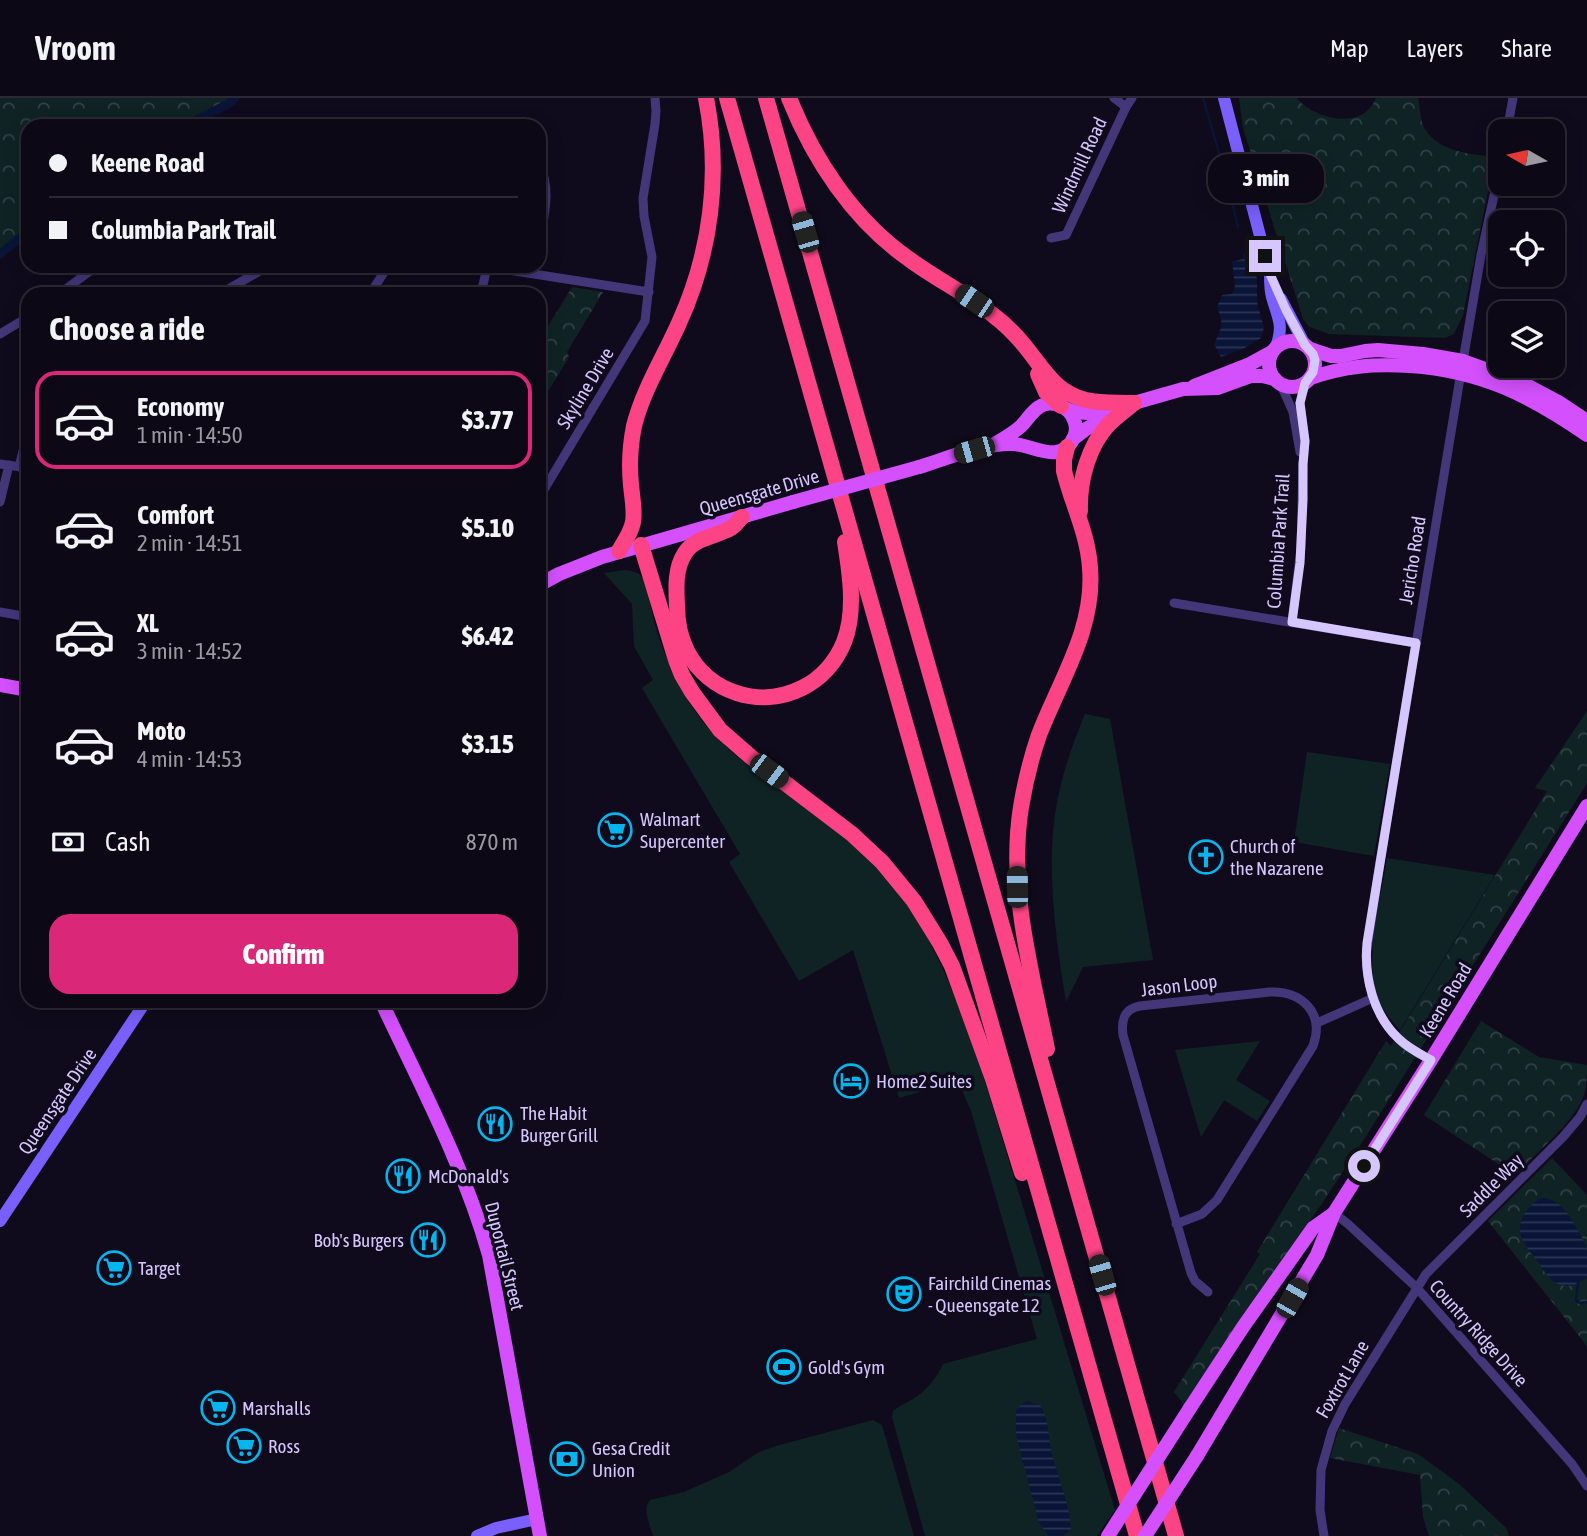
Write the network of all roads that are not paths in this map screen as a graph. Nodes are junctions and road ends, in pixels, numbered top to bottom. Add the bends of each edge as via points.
1 (654, 98) edge
2 (706, 98) edge
3 (727, 98) edge
4 (766, 98) edge
5 (789, 98) edge
6 (1114, 98) edge
7 (1132, 98) edge
8 (1224, 98) edge
9 (1513, 98) edge
10 (1126, 107) junction
11 (1509, 119) edge
12 (1494, 196) edge
13 (1051, 238) dead end
14 (546, 272) edge
15 (88, 273) edge
16 (256, 273) edge
17 (1270, 274) junction
18 (69, 287) edge
19 (232, 287) edge
20 (649, 292) junction
21 (21, 321) edge
22 (0, 334) edge
23 (1023, 344) junction
24 (1307, 347) junction
25 (1274, 350) junction
26 (1462, 367) junction
27 (1307, 380) junction
28 (1278, 381) junction
29 (1190, 388) junction
30 (1134, 403) junction
31 (1064, 407) junction
32 (1587, 421) edge
33 (1587, 435) edge
34 (825, 443) junction
35 (1070, 443) junction
36 (993, 445) junction
37 (1303, 464) junction
38 (4, 465) edge
39 (546, 486) edge
40 (0, 502) edge
41 (742, 517) junction
42 (1080, 520) junction
43 (641, 545) junction
44 (619, 551) junction
45 (546, 578) edge
46 (1174, 603) dead end
47 (0, 612) edge
48 (21, 616) edge
49 (1292, 622) junction
50 (1416, 643) junction
51 (0, 685) edge
52 (21, 689) edge
53 (1587, 806) edge
54 (1373, 998) junction
55 (141, 1008) edge
56 (384, 1008) edge
57 (1317, 1023) junction
58 (1431, 1060) junction
59 (1587, 1104) edge
60 (1065, 1144) junction
61 (1334, 1213) junction
62 (0, 1221) edge
63 (1176, 1224) junction
64 (1059, 1264) junction
65 (1416, 1288) junction
66 (1208, 1292) dead end
67 (1587, 1486) edge
68 (537, 1519) junction
69 (477, 1536) edge
70 (540, 1536) edge
71 (1108, 1536) edge
72 (1137, 1536) edge
73 (1145, 1536) edge
74 (1176, 1536) edge
75 (1324, 1536) edge

1 - 20 street, Skyline Drive via 655,124 643,198 652,257
2 - 44 highway via 712,183 703,253 687,306 636,419 629,462 633,522
3 - 34 highway
4 - 60 highway
5 - 23 highway via 815,153 869,225 906,258 994,315
6 - 10 street
7 - 10 street, Windmill Road
8 - 17 main road
9 - 11 street
10 - 13 street, Windmill Road via 1066,235
12 - 26 street, Jericho Road
14 - 20 street
15 - 18 street
16 - 19 street
17 - 24 main road
17 - 25 main road via 1280,324
20 - 39 street, Skyline Drive via 641,329
21 - 22 street
23 - 30 highway via 1052,382 1072,396
23 - 31 highway via 1042,385
24 - 25 main road via 1287,341
24 - 26 main road via 1333,356 1378,350 1423,354
24 - 27 main road via 1315,366
25 - 28 main road via 1269,366
25 - 29 main road
26 - 27 main road via 1362,365
26 - 32 main road via 1519,381
26 - 33 main road via 1558,414
26 - 50 street, Jericho Road
27 - 28 main road via 1293,386
27 - 37 street, Columbia Park Trail via 1300,403
28 - 29 main road via 1251,376 1218,388
28 - 37 street, Columbia Park Trail via 1293,412
29 - 30 main road
30 - 31 main road via 1088,413
30 - 35 main road
30 - 42 highway via 1107,426 1091,454 1081,486
31 - 35 main road via 1076,432
31 - 36 main road via 1049,404 1038,408
34 - 41 highway via 845,545 848,629 837,656 824,672 808,685 781,696 751,697 718,684 693,661 679,627 677,584 682,556 693,544 732,528
34 - 64 highway
35 - 36 main road via 1056,453
35 - 42 highway via 1064,471
36 - 41 main road, Queensgate Drive, bridge
37 - 49 street, Columbia Park Trail via 1301,548
38 - 40 street
41 - 43 main road, Queensgate Drive
42 - 60 highway via 1090,568 1090,600 1076,649 1031,761 1017,851 1024,936
43 - 44 main road, Queensgate Drive
43 - 64 highway via 676,660 702,707 736,745 866,846 902,884 940,943 993,1079 1039,1228
44 - 45 main road, Queensgate Drive
46 - 49 street
47 - 48 street
49 - 50 street
50 - 54 street, Jericho Road via 1367,943 1366,970
51 - 52 main road
53 - 58 main road, Keene Road
54 - 57 street
54 - 58 street, Jericho Road via 1398,1038
55 - 62 main road, Queensgate Drive
56 - 68 main road, Duportail Street via 482,1230
57 - 63 street via 1313,1046 1217,1200 1202,1214
57 - 63 street, Jason Loop via 1309,1006 1279,992 1140,1006 1125,1015 1123,1035
58 - 61 main road, Keene Road
59 - 65 street, Saddle Way via 1573,1127
60 - 74 highway
61 - 65 street, Country Ridge Drive
61 - 71 main road, Keene Road, bridge via 1313,1228 1243,1327
61 - 73 main road, Keene Road, bridge via 1317,1255
63 - 66 street, Jason Loop via 1191,1273
64 - 72 highway
65 - 67 street, Country Ridge Drive
65 - 75 street, Foxtrot Lane via 1332,1431 1319,1483
68 - 69 main road
68 - 70 main road, Duportail Street

